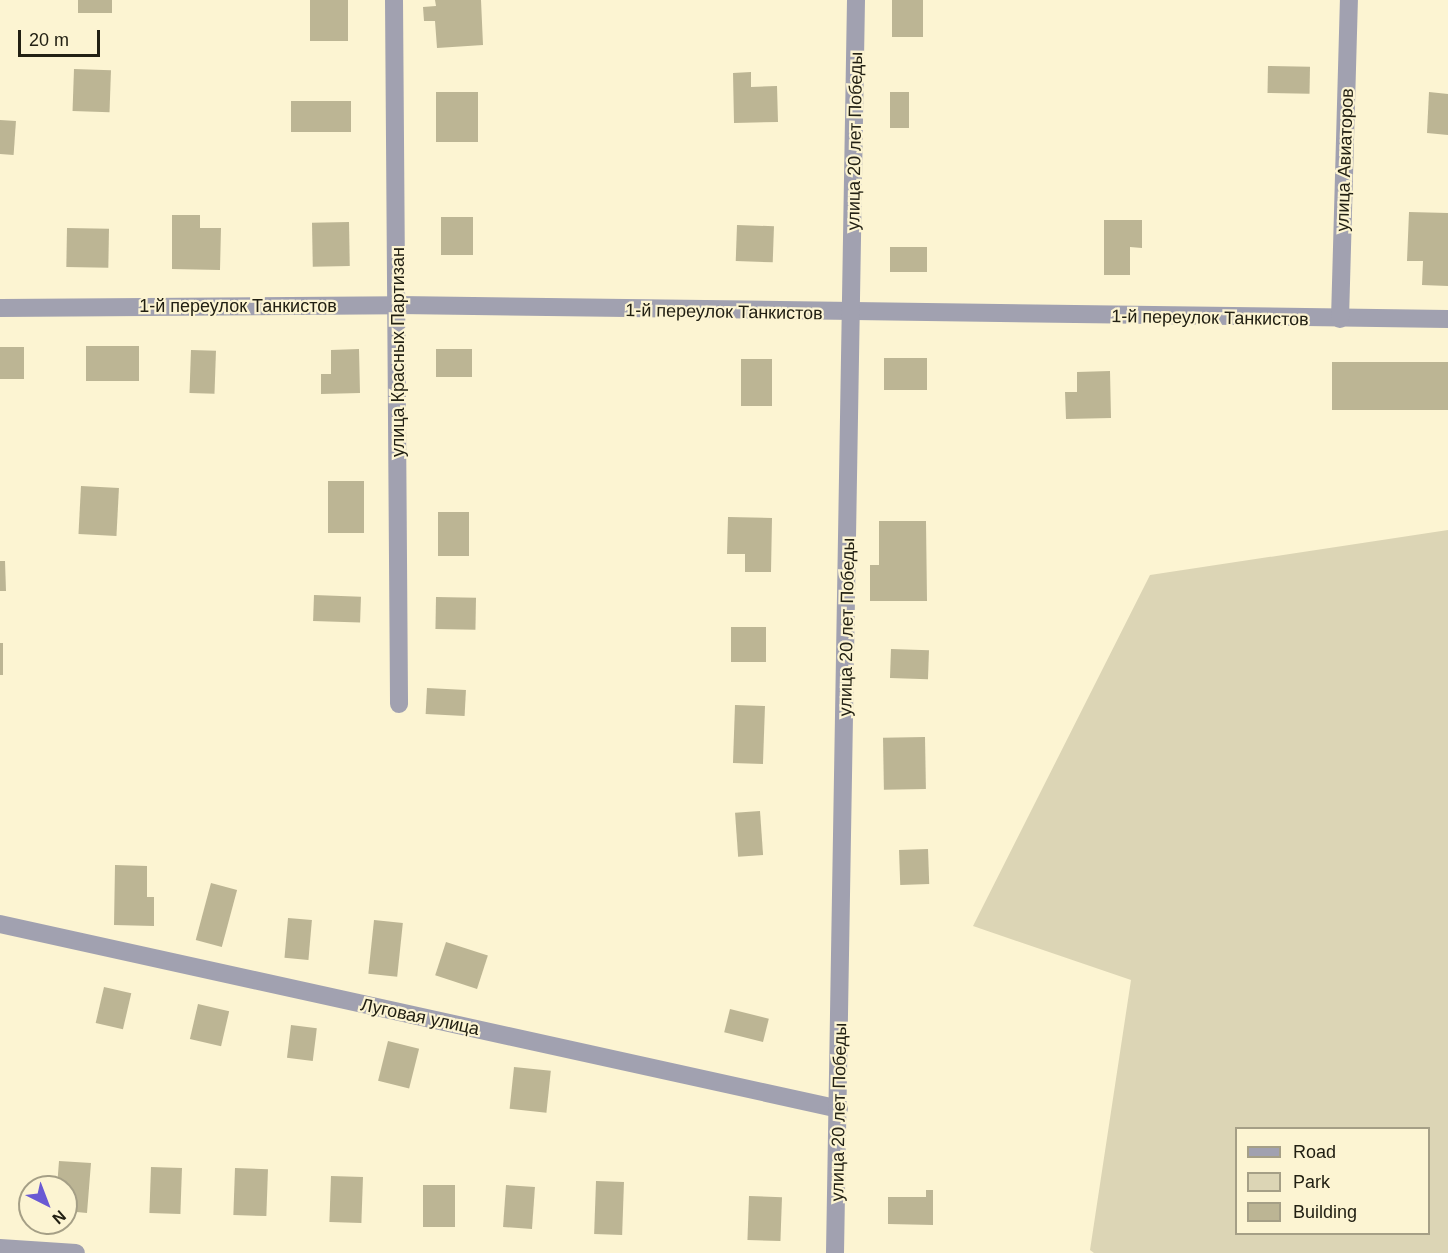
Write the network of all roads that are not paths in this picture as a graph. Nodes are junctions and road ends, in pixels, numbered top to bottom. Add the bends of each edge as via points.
1 (394, 0) edge
2 (856, 0) edge
3 (1350, 0) edge
4 (399, 305) junction
5 (0, 308) edge
6 (853, 315) junction
7 (1340, 319) junction
8 (1448, 320) edge
9 (399, 704) dead end
10 (0, 924) edge
11 (839, 1109) junction
12 (0, 1248) edge
13 (76, 1253) edge
14 (835, 1253) edge

1 - 4 street, улица Красных Партизан
2 - 6 street, улица 20 лет Победы
3 - 7 street, улица Авиаторов
4 - 5 street, 1-й переулок Танкистов
4 - 6 street, 1-й переулок Танкистов
4 - 9 street, улица Красных Партизан
6 - 7 street, 1-й переулок Танкистов
6 - 11 street, улица 20 лет Победы
7 - 8 street, 1-й переулок Танкистов
10 - 11 street, Луговая улица
11 - 14 street, улица 20 лет Победы
12 - 13 street

